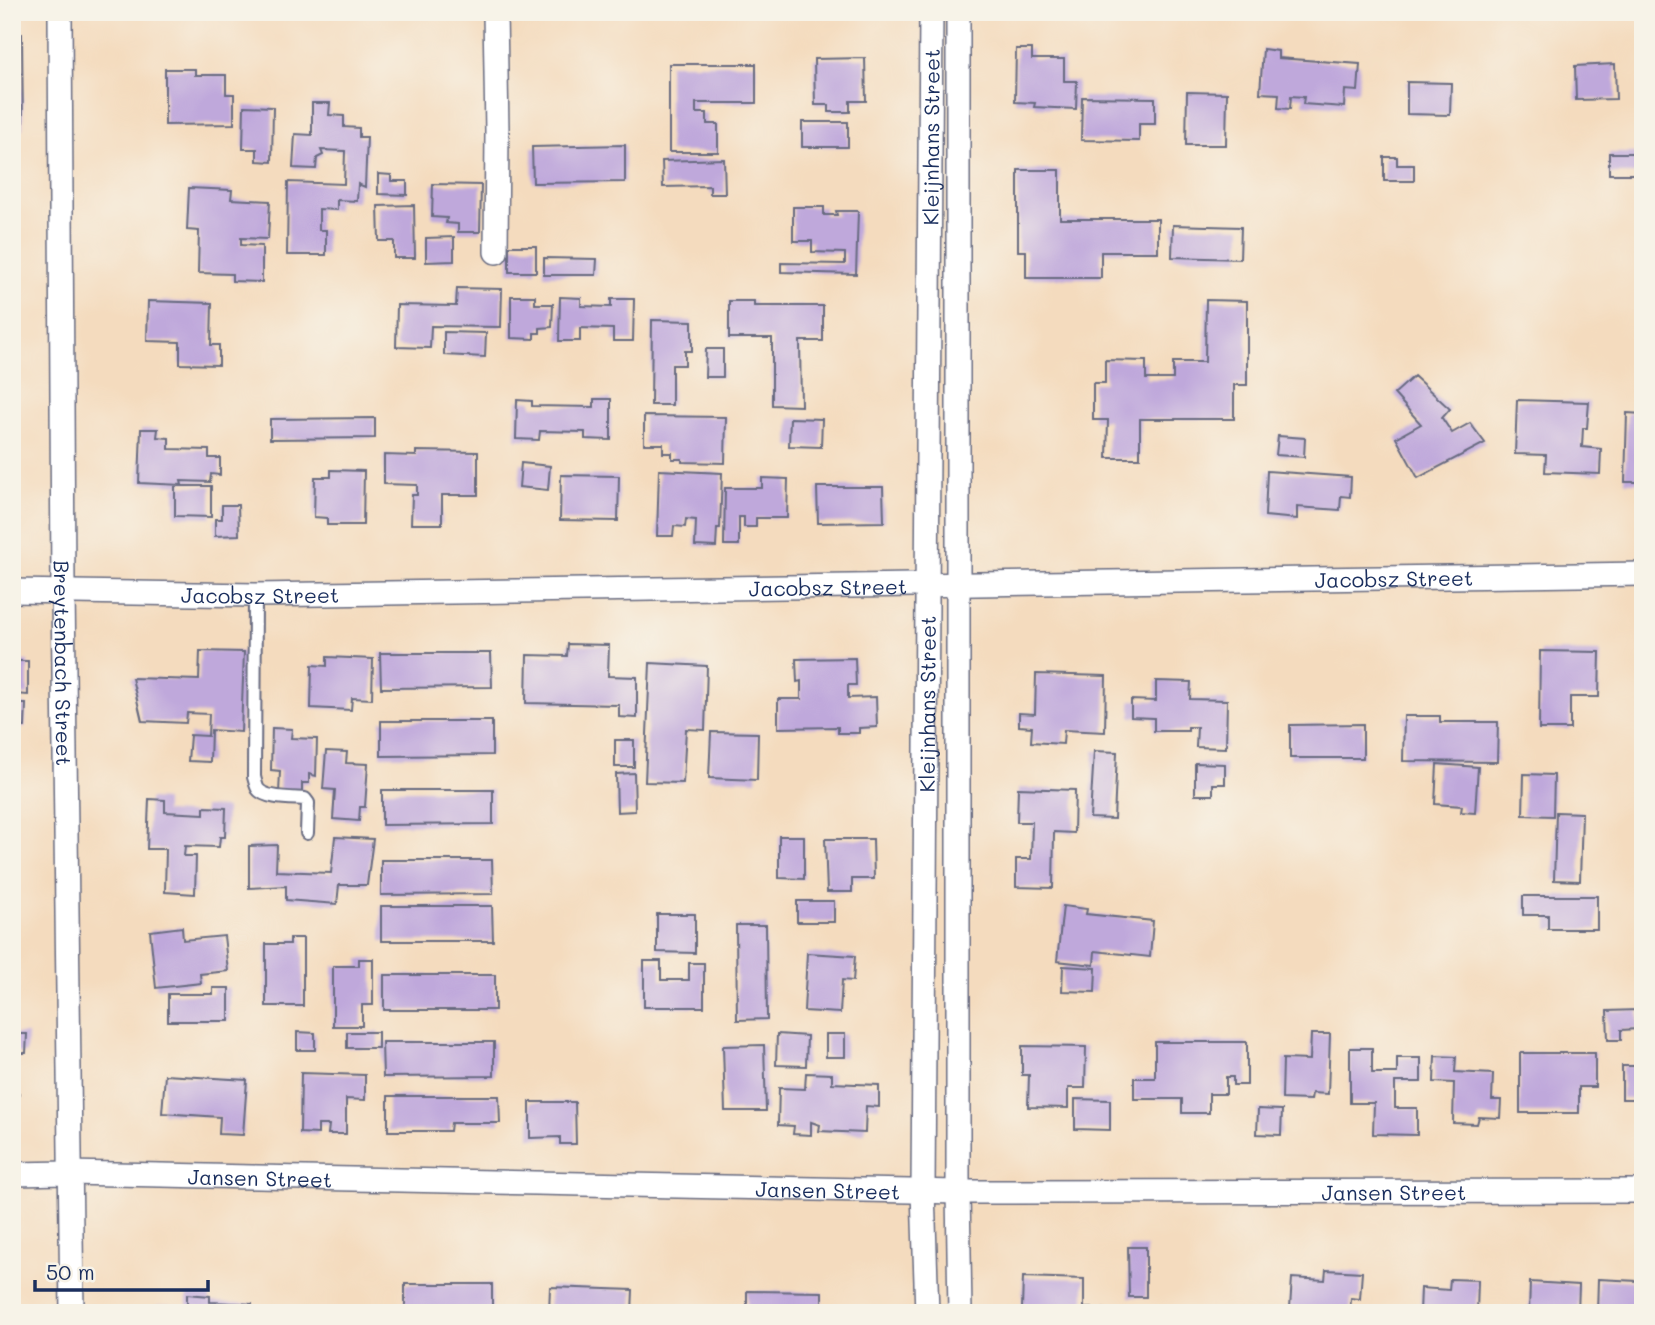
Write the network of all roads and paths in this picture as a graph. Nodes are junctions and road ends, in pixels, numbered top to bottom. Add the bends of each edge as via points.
1 (60, 12) edge
2 (495, 12) edge
3 (931, 12) edge
4 (958, 12) edge
5 (496, 252) dead end
6 (1643, 574) edge
7 (927, 584) junction
8 (957, 584) junction
9 (12, 591) edge
10 (62, 592) junction
11 (255, 595) junction
12 (307, 833) dead end
13 (69, 1173) junction
14 (12, 1174) edge
15 (923, 1191) junction
16 (1643, 1191) edge
17 (957, 1192) junction
18 (72, 1313) edge
19 (927, 1313) edge
20 (960, 1313) edge

1 - 10 street, Breytenbach Street
2 - 5 street
3 - 7 street, Kleijnhans Street
4 - 8 street, Kleijnhans Street
6 - 8 street, Jacobsz Street
7 - 8 street, Jacobsz Street
7 - 11 street, Jacobsz Street
7 - 15 street, Kleijnhans Street
8 - 17 street, Kleijnhans Street
9 - 10 street, Jacobsz Street
10 - 11 street, Jacobsz Street
10 - 13 street, Breytenbach Street
11 - 12 lane via 256,787 272,796 305,799
13 - 14 street, Jansen Street
13 - 15 street, Jansen Street
13 - 18 street, Breytenbach Street
15 - 17 street, Jansen Street
15 - 19 street, Kleijnhans Street
16 - 17 street, Jansen Street
17 - 20 street, Kleijnhans Street

